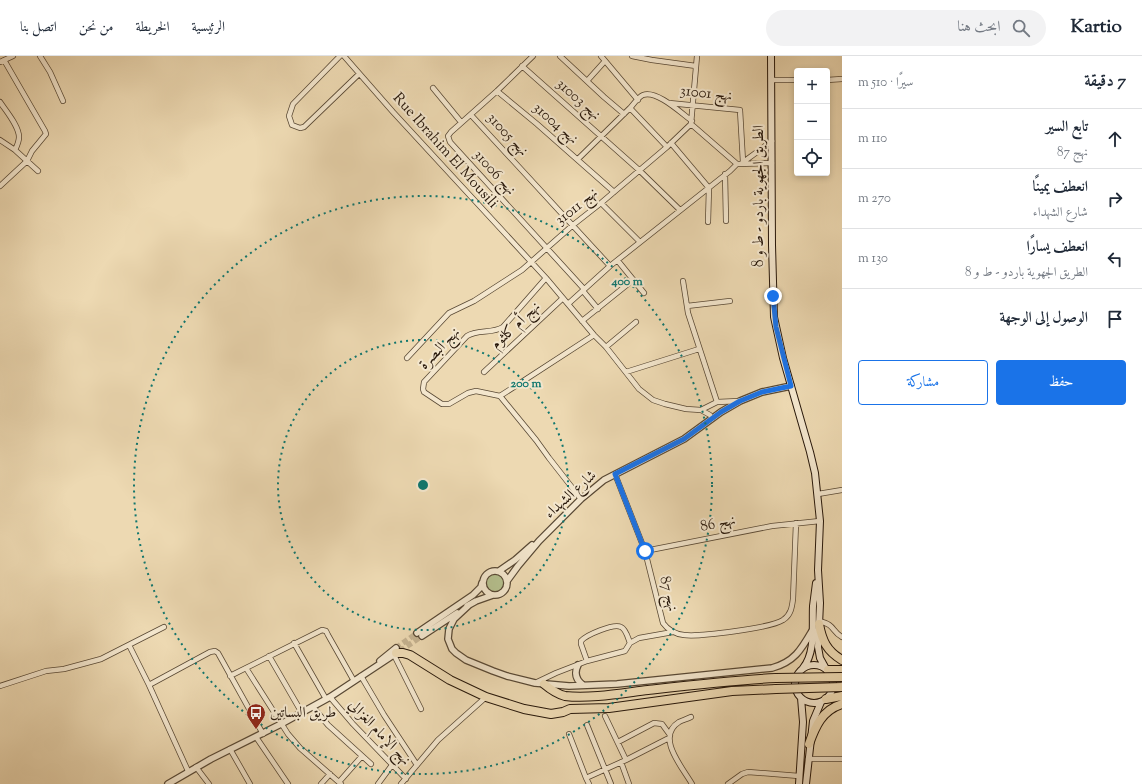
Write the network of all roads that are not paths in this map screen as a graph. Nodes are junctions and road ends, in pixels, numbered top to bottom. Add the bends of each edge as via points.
1 (12, 56) edge
2 (40, 56) edge
3 (340, 56) edge
4 (344, 56) edge
5 (533, 56) edge
6 (600, 56) edge
7 (632, 56) edge
8 (697, 56) edge
9 (771, 56) edge
10 (564, 57) edge
11 (2, 61) edge
12 (605, 61) junction
13 (522, 66) junction
14 (696, 66) junction
15 (359, 74) junction
16 (842, 79) edge
17 (772, 80) junction
18 (794, 80) edge
19 (830, 80) edge
20 (587, 81) junction
21 (433, 88) dead end
22 (497, 91) junction
23 (638, 100) junction
24 (63, 101) dead end
25 (0, 102) edge
26 (669, 103) junction
27 (694, 104) junction
28 (630, 108) junction
29 (624, 114) junction
30 (471, 115) junction
31 (461, 122) junction
32 (691, 122) junction
33 (600, 136) junction
34 (0, 140) edge
35 (772, 141) junction
36 (671, 143) junction
37 (667, 147) junction
38 (15, 150) junction
39 (578, 159) junction
40 (27, 161) junction
41 (739, 163) junction
42 (772, 163) junction
43 (639, 170) junction
44 (38, 171) dead end
45 (725, 174) junction
46 (0, 186) edge
47 (708, 188) junction
48 (614, 192) junction
49 (601, 203) junction
50 (680, 210) junction
51 (726, 221) dead end
52 (708, 222) dead end
53 (573, 225) junction
54 (640, 242) junction
55 (547, 248) junction
56 (618, 261) junction
57 (530, 262) junction
58 (610, 266) junction
59 (546, 278) junction
60 (633, 280) junction
61 (683, 281) dead end
62 (583, 290) junction
63 (644, 292) dead end
64 (563, 298) junction
65 (730, 301) dead end
66 (568, 304) junction
67 (687, 306) junction
68 (598, 309) junction
69 (582, 321) junction
70 (636, 322) dead end
71 (594, 335) junction
72 (606, 346) junction
73 (699, 349) junction
74 (408, 358) dead end
75 (484, 372) dead end
76 (626, 372) junction
77 (791, 386) junction
78 (500, 396) junction
79 (740, 401) junction
80 (717, 402) junction
81 (702, 410) junction
82 (712, 418) junction
83 (615, 474) junction
84 (842, 490) edge
85 (818, 494) junction
86 (581, 499) junction
87 (820, 521) junction
88 (796, 523) junction
89 (539, 541) junction
90 (645, 551) junction
91 (818, 570) junction
92 (499, 571) junction
93 (507, 581) junction
94 (482, 583) junction
95 (493, 595) junction
96 (469, 605) junction
97 (819, 622) junction
98 (164, 627) dead end
99 (812, 631) junction
100 (673, 632) junction
101 (842, 637) edge
102 (294, 643) junction
103 (630, 643) junction
104 (129, 645) junction
105 (397, 652) junction
106 (269, 656) junction
107 (842, 660) edge
108 (587, 661) junction
109 (578, 666) junction
110 (246, 668) junction
111 (802, 668) junction
112 (826, 668) junction
113 (842, 670) edge
114 (230, 676) junction
115 (361, 676) junction
116 (842, 677) edge
117 (354, 681) junction
118 (535, 683) junction
119 (544, 684) junction
120 (149, 685) junction
121 (583, 685) junction
122 (0, 686) edge
123 (842, 687) edge
124 (842, 696) edge
125 (486, 697) junction
126 (328, 698) junction
127 (801, 698) junction
128 (824, 701) junction
129 (842, 704) edge
130 (313, 707) junction
131 (421, 708) dead end
132 (302, 713) junction
133 (604, 716) dead end
134 (691, 717) dead end
135 (281, 724) junction
136 (587, 725) dead end
137 (263, 734) junction
138 (569, 734) dead end
139 (670, 736) junction
140 (256, 737) junction
141 (618, 742) junction
142 (809, 744) junction
143 (230, 749) junction
144 (362, 756) junction
145 (808, 759) junction
146 (842, 759) edge
147 (626, 760) junction
148 (621, 762) junction
149 (371, 764) dead end
150 (392, 765) junction
151 (417, 765) junction
152 (196, 767) junction
153 (605, 769) junction
154 (188, 772) junction
155 (330, 774) junction
156 (799, 776) junction
157 (406, 778) junction
158 (586, 778) junction
159 (340, 783) edge
160 (168, 784) edge
161 (209, 784) edge
162 (250, 784) edge
163 (288, 784) edge
164 (322, 784) edge
165 (378, 784) edge
166 (401, 784) edge
167 (589, 784) edge
168 (612, 784) edge
169 (629, 784) edge
170 (692, 784) edge
171 (728, 784) edge
172 (799, 784) edge
173 (806, 784) edge

1 - 11 street
2 - 24 street
3 - 15 street via 293,104 289,116 292,125 304,127
4 - 15 street, Rue Ibrahim El Mousili
5 - 13 street, نهج 31005
6 - 12 street
7 - 14 street
8 - 14 street
9 - 17 main road, الطريق الجهوية باردو - ط و 8
10 - 20 street
11 - 40 street via 46,131 44,138
12 - 20 street
12 - 23 street
13 - 22 street, نهج 31005
13 - 33 street, نهج 31003
14 - 27 street
15 - 57 street, Rue Ibrahim El Mousili
16 - 19 street
17 - 18 street
17 - 35 main road, الطريق الجهوية باردو - ط و 8
20 - 29 street
21 - 31 street
22 - 30 street, نهج 31005
22 - 39 street, نهج 31004
23 - 26 street via 641,96 650,95
23 - 28 street
25 - 38 street via 18,132
26 - 27 street, نهج 31001
26 - 32 street
27 - 32 street
27 - 41 street, نهج 31001 via 740,110
28 - 29 street
28 - 37 street
29 - 33 street
30 - 31 street, نهج 31006
30 - 53 street, نهج 31005
31 - 55 street, نهج 31006 via 448,134 450,142
32 - 36 street, نهج 31011
32 - 41 street
33 - 39 street
33 - 43 street, نهج 31003
34 - 38 street
35 - 41 street
35 - 42 main road, الطريق الجهوية باردو - ط و 8
36 - 37 street, نهج 31011
36 - 47 street
37 - 43 street, نهج 31011
38 - 40 street
39 - 48 street, نهج 31004
40 - 44 street
40 - 46 street
41 - 42 street
41 - 45 street
42 - 77 main road, الطريق الجهوية باردو - ط و 8 via 774,313 777,335
43 - 48 street, نهج 31011
43 - 50 street, نهج 31003
45 - 47 street
45 - 51 street
47 - 50 street
47 - 52 street
48 - 49 street, نهج 31011
49 - 53 street, نهج 31011
49 - 54 street
50 - 54 street
53 - 55 street, نهج 31011
53 - 58 street, نهج 31005
54 - 56 street
55 - 57 street, نهج 31011
55 - 62 street
56 - 58 street
56 - 60 street
57 - 59 street, Rue Ibrahim El Mousili
57 - 74 street, نهج 31011 via 510,278 449,313
58 - 62 street
59 - 64 street, Rue Ibrahim El Mousili
59 - 78 street, نهج البصرة via 503,327 474,332 467,336 424,382 422,389 442,404 449,404 476,391
60 - 63 street
60 - 68 street
61 - 67 street
62 - 66 street
62 - 68 street
64 - 66 street, Rue Ibrahim El Mousili
64 - 75 street, نهج أم كلثوم
65 - 67 street
66 - 69 street, Rue Ibrahim El Mousili
67 - 73 street
68 - 69 street
69 - 71 street, Rue Ibrahim El Mousili
70 - 72 street
71 - 72 street, Rue Ibrahim El Mousili
71 - 78 street
72 - 76 street, Rue Ibrahim El Mousili
73 - 76 street
73 - 80 street
76 - 81 street, Rue Ibrahim El Mousili via 639,389 653,400 686,409
77 - 79 street, شارع الشهداء
77 - 85 main road, الطريق الجهوية باردو - ط و 8 via 812,457
78 - 86 street
79 - 80 street
79 - 82 street, شارع الشهداء
80 - 81 street
81 - 82 street
82 - 83 street, شارع الشهداء via 684,439
83 - 86 street, شارع الشهداء
83 - 90 street, نهج 87
84 - 85 street
85 - 87 main road, الطريق الجهوية باردو - ط و 8
86 - 89 street, شارع الشهداء
87 - 88 street, نهج 86
87 - 91 main road, الطريق الجهوية باردو - ط و 8
88 - 90 street, نهج 86
88 - 100 street via 794,599 787,618 760,627 691,635
89 - 92 street via 534,542
89 - 93 street
90 - 100 street, نهج 87 via 662,619
91 - 97 main road, الطريق الجهوية باردو - ط و 8
91 - 99 main road, الطريق الجهوية باردو - ط و 8
92 - 93 street via 505,575
92 - 94 street via 488,572
93 - 95 street via 504,592
94 - 95 street via 486,591
94 - 96 street via 468,598 420,634
95 - 96 street
96 - 118 street via 454,619 449,629 448,639 452,649 466,660
97 - 101 street via 831,624
97 - 107 highway via 826,647
97 - 112 main road, الطريق الجهوية باردو - ط و 8 via 819,652
98 - 104 street
99 - 111 main road, الطريق الجهوية باردو - ط و 8 via 809,658
99 - 121 street via 797,654 779,666 648,681
100 - 103 street via 639,638
102 - 106 street
102 - 117 street via 322,630 326,631
102 - 126 street, نهج الإمام الغزالي
103 - 108 street via 625,651
103 - 108 street via 624,628 619,626 588,635 581,641
104 - 120 street
104 - 122 street via 101,659 46,671
105 - 115 street
105 - 125 highway via 410,655 454,682
105 - 131 street
106 - 110 street
106 - 132 street
108 - 109 street
109 - 118 street
109 - 121 street via 576,675
110 - 114 street
110 - 135 street
111 - 112 main road via 814,664
111 - 127 main road via 794,683
112 - 113 highway
112 - 128 main road via 834,685
114 - 120 street via 215,651
114 - 137 street
115 - 117 street
115 - 151 street
116 - 119 highway, bridge via 732,680 583,696 565,696
117 - 126 street
118 - 119 street
119 - 121 street
120 - 154 street
123 - 125 highway, bridge via 732,691 609,708 570,709 555,714 516,707
124 - 128 highway
125 - 151 street via 442,736
126 - 130 street
126 - 150 street, نهج الإمام الغزالي
127 - 128 main road via 811,703
127 - 156 main road via 803,722
128 - 142 main road via 813,721
129 - 142 highway via 823,716 815,727
130 - 132 street
130 - 144 street via 328,725
132 - 135 street
133 - 141 street
134 - 139 street via 676,725
135 - 137 street
135 - 155 street via 300,748
136 - 153 street
137 - 140 street
138 - 158 street
139 - 141 street via 662,724 654,723
139 - 147 street
139 - 170 street via 672,752
140 - 143 street
140 - 163 street
141 - 147 street
142 - 145 main road
143 - 152 street
143 - 162 street
144 - 149 street
144 - 159 street
145 - 146 street
145 - 173 main road
147 - 148 street
148 - 153 street
148 - 169 street
150 - 157 street, نهج الإمام الغزالي
150 - 165 street
151 - 157 street
152 - 154 street
152 - 161 street
153 - 158 street
153 - 168 street
154 - 160 street
155 - 159 street
155 - 164 street
156 - 171 street via 748,772
156 - 172 main road
157 - 166 street, نهج الإمام الغزالي
158 - 167 street

